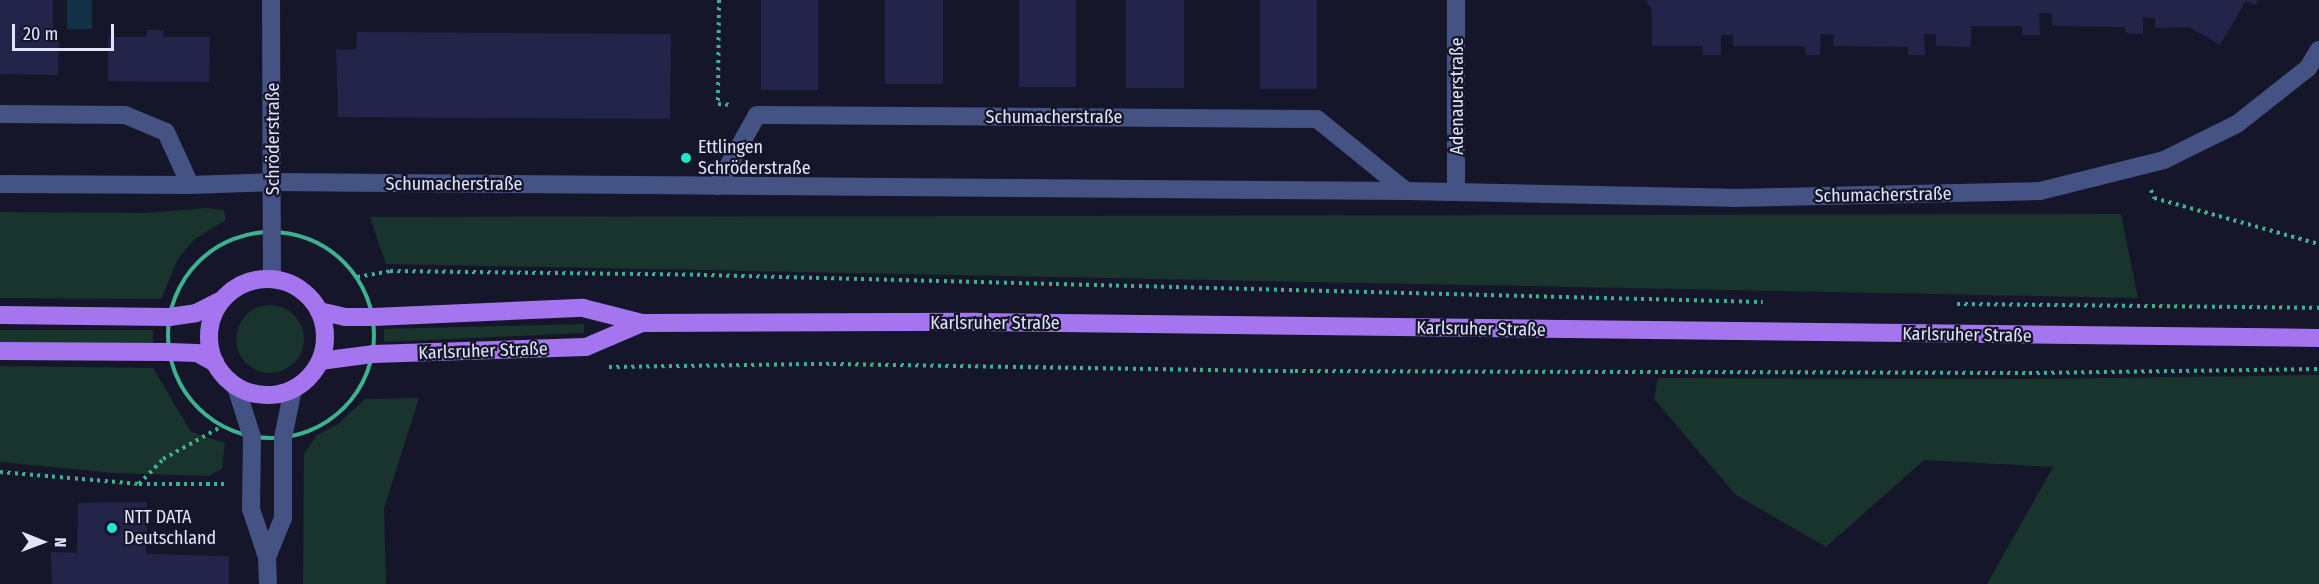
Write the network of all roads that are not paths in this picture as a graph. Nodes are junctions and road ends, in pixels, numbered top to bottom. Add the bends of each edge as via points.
1 (271, 0) edge
2 (1456, 0) edge
3 (2319, 50) edge
4 (0, 114) edge
5 (0, 183) edge
6 (274, 183) junction
7 (190, 185) junction
8 (717, 186) junction
9 (1406, 191) junction
10 (1456, 191) junction
11 (272, 278) junction
12 (220, 301) junction
13 (319, 311) junction
14 (0, 315) edge
15 (642, 323) junction
16 (2319, 338) edge
17 (0, 351) edge
18 (320, 361) junction
19 (215, 363) junction
20 (236, 387) junction
21 (293, 389) junction
22 (267, 557) junction
23 (268, 584) edge

1 - 6 street, Schröderstraße
2 - 10 street, Adenauerstraße
3 - 10 street, Schumacherstraße via 2308,68 2237,124 2164,160 2040,191 1732,198
4 - 7 street via 125,115 166,132
5 - 7 street, Schumacherstraße
6 - 7 street, Schumacherstraße
6 - 8 street, Schumacherstraße
6 - 11 street, Schröderstraße
8 - 9 street, Schumacherstraße
8 - 9 street, Schumacherstraße via 757,116 1317,119
9 - 10 street, Schumacherstraße
11 - 12 main road via 253,280
11 - 13 main road via 300,289
12 - 14 main road via 196,313 169,317
12 - 19 main road via 211,318 208,338
13 - 15 main road, Karlsruher Straße via 345,317 373,317 583,308
13 - 18 main road via 325,335
15 - 16 main road, Karlsruher Straße via 976,322
15 - 18 main road, Karlsruher Straße via 586,347 374,364
17 - 19 main road via 197,353
18 - 21 main road via 309,377
19 - 20 main road
20 - 21 main road via 255,394 275,395
20 - 22 street via 252,437 251,508
21 - 22 street via 284,438 283,518
22 - 23 street

